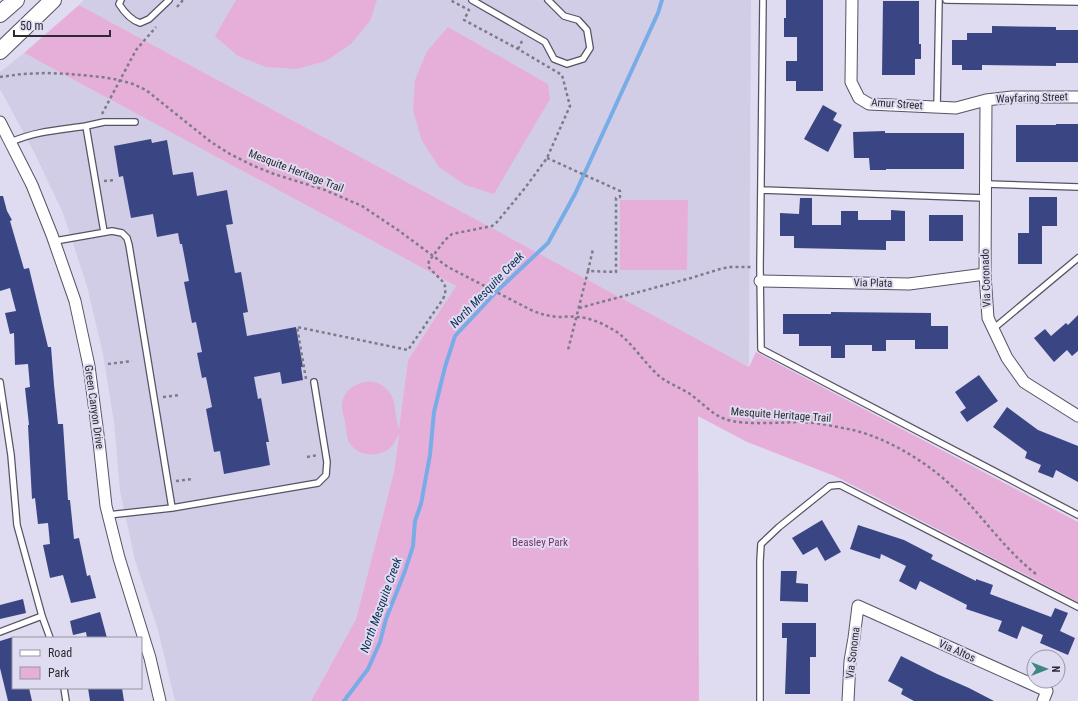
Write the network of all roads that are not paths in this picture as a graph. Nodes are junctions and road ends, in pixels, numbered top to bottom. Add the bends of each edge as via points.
1 (16, 0) edge
2 (53, 0) edge
3 (121, 0) edge
4 (169, 0) edge
5 (472, 0) edge
6 (548, 0) edge
7 (763, 0) edge
8 (852, 0) edge
9 (939, 0) edge
10 (946, 0) edge
11 (1078, 2) edge
12 (0, 14) edge
13 (0, 51) edge
14 (1078, 97) edge
15 (986, 100) junction
16 (937, 107) junction
17 (0, 122) edge
18 (135, 122) dead end
19 (86, 126) junction
20 (11, 142) junction
21 (986, 184) junction
22 (1078, 186) edge
23 (762, 190) junction
24 (985, 198) junction
25 (104, 232) junction
26 (55, 241) junction
27 (1078, 258) edge
28 (984, 274) junction
29 (760, 281) junction
30 (993, 328) junction
31 (0, 382) edge
32 (314, 382) dead end
33 (1076, 411) edge
34 (172, 508) junction
35 (108, 515) junction
36 (1078, 515) edge
37 (858, 606) joint
38 (1078, 607) edge
39 (42, 616) junction
40 (0, 632) edge
41 (50, 637) edge
42 (64, 689) edge
43 (66, 701) edge
44 (160, 701) edge
45 (760, 701) edge
46 (848, 701) edge
47 (1044, 701) edge

1 - 12 main road
2 - 13 main road
3 - 4 lane via 119,4 122,10 140,23 149,19
5 - 6 lane via 545,42 554,59 567,64 583,59 590,48 587,30 578,20 564,16
7 - 23 lane
8 - 16 street, Amur Street via 851,82 859,98 870,104
9 - 16 lane
10 - 11 lane
14 - 15 street, Wayfaring Street via 1012,97
15 - 16 street, Amur Street via 956,108
15 - 21 street, Via Coronado
17 - 20 street, Green Canyon Drive
18 - 19 lane via 104,122
19 - 20 lane via 26,135
19 - 25 lane
20 - 26 street, Green Canyon Drive
21 - 22 lane
21 - 24 street, Via Coronado
23 - 24 lane
23 - 29 lane
24 - 28 street, Via Coronado
25 - 26 lane
25 - 34 lane via 122,233 129,245
26 - 35 street, Green Canyon Drive via 75,302 89,366
27 - 30 lane
28 - 29 street, Via Plata via 909,284
28 - 30 street, Via Coronado via 988,318
29 - 36 lane via 761,349
30 - 33 street, Via Coronado via 1006,358 1024,382
31 - 39 lane via 11,455 17,525
32 - 34 lane via 327,462 326,475 318,483
34 - 35 lane
35 - 44 street, Green Canyon Drive
37 - 46 street, Via Sonoma via 850,661
37 - 47 street, Via Altos via 1047,691
38 - 45 lane via 840,485 830,486 778,527 761,544
39 - 40 lane
39 - 41 lane
42 - 43 lane

